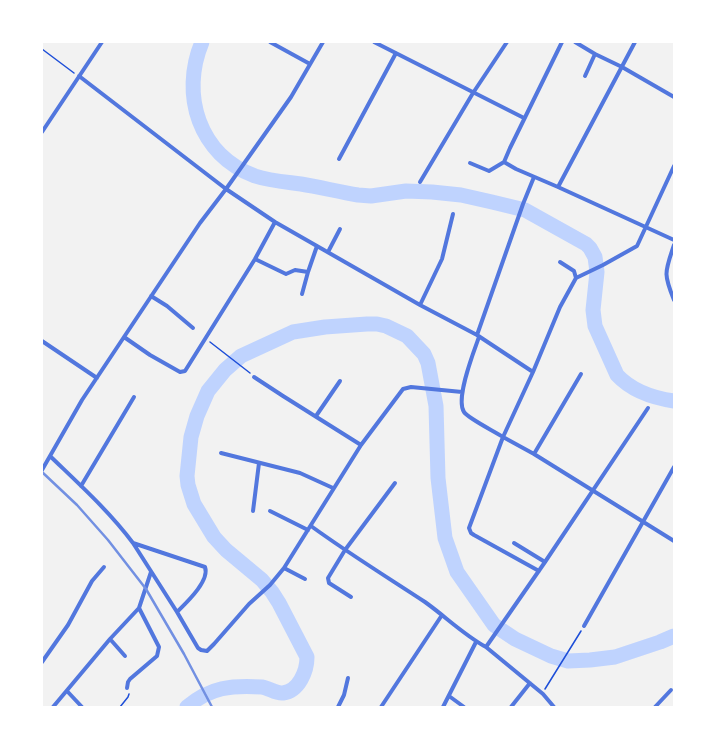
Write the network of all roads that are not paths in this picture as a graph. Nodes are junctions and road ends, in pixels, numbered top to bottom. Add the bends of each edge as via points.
1 (102, 42) edge
2 (270, 42) edge
3 (323, 42) edge
4 (374, 42) edge
5 (507, 42) edge
6 (562, 42) edge
7 (574, 42) edge
8 (635, 42) edge
9 (380, 43) edge
10 (396, 53) junction
11 (595, 54) junction
12 (310, 64) junction
13 (622, 67) junction
14 (79, 76) junction
15 (584, 76) dead end
16 (473, 93) junction
17 (674, 97) edge
18 (524, 118) junction
19 (42, 132) edge
20 (339, 159) dead end
21 (504, 162) junction
22 (470, 163) dead end
23 (674, 166) edge
24 (534, 177) junction
25 (420, 182) dead end
26 (558, 187) junction
27 (226, 189) junction
28 (453, 214) dead end
29 (275, 222) junction
30 (645, 227) junction
31 (340, 229) dead end
32 (674, 240) edge
33 (674, 245) edge
34 (317, 246) junction
35 (328, 252) junction
36 (255, 259) junction
37 (560, 262) dead end
38 (308, 272) junction
39 (576, 278) junction
40 (302, 294) dead end
41 (151, 296) junction
42 (674, 300) edge
43 (420, 305) junction
44 (194, 328) dead end
45 (478, 336) junction
46 (124, 337) junction
47 (42, 341) edge
48 (533, 372) junction
49 (581, 374) dead end
50 (254, 377) road end
51 (98, 378) junction
52 (340, 381) dead end
53 (462, 392) junction
54 (134, 397) dead end
55 (648, 408) dead end
56 (316, 416) junction
57 (503, 437) junction
58 (361, 445) junction
59 (221, 453) dead end
60 (534, 454) junction
61 (50, 456) junction
62 (259, 463) junction
63 (674, 467) edge
64 (42, 470) edge
65 (395, 483) dead end
66 (81, 486) junction
67 (333, 488) junction
68 (592, 490) junction
69 (253, 511) dead end
70 (270, 511) dead end
71 (643, 521) junction
72 (310, 528) junction
73 (674, 541) edge
74 (133, 543) junction
75 (514, 543) dead end
76 (345, 550) junction
77 (546, 562) junction
78 (104, 567) dead end
79 (284, 568) junction
80 (539, 571) junction
81 (151, 572) junction
82 (305, 579) dead end
83 (350, 597) dead end
84 (139, 608) junction
85 (177, 612) junction
86 (442, 615) junction
87 (584, 626) road end
88 (110, 639) junction
89 (476, 642) junction
90 (486, 648) junction
91 (125, 656) dead end
92 (42, 662) edge
93 (348, 678) dead end
94 (530, 683) junction
95 (128, 688) road end
96 (671, 690) dead end
97 (66, 691) junction
98 (449, 696) junction
99 (54, 707) edge
100 (82, 707) edge
101 (338, 707) edge
102 (381, 707) edge
103 (443, 707) edge
104 (464, 707) edge
105 (511, 707) edge
106 (554, 707) edge
107 (655, 707) edge

1 - 14 street
2 - 12 street
3 - 12 street
4 - 9 street
5 - 16 street
6 - 18 street
7 - 11 street
8 - 13 street
9 - 10 street
10 - 16 street
10 - 20 street
11 - 13 street
11 - 15 street
12 - 27 street via 291,97
13 - 17 street
13 - 26 street
14 - 19 street
14 - 27 street
16 - 18 street
16 - 25 street
18 - 21 street
21 - 22 street via 489,171
21 - 24 street
23 - 30 street
24 - 26 street
24 - 45 street
26 - 30 street
27 - 29 street
27 - 41 street
28 - 43 street via 442,259
29 - 34 street
29 - 36 street
30 - 32 street
30 - 39 street via 640,241 632,249
31 - 35 street
33 - 42 street via 665,275
34 - 35 street
34 - 38 street
35 - 43 street
36 - 38 street via 286,274 295,270
36 - 46 street via 187,370 182,372
37 - 39 street via 574,271
38 - 40 street
39 - 48 street via 560,308
41 - 44 street
41 - 46 street
43 - 45 street
45 - 48 street
45 - 53 street
46 - 51 street
47 - 51 street
48 - 57 street
49 - 60 street
50 - 56 street
51 - 61 street via 82,400
52 - 56 street
53 - 57 street via 464,413
53 - 58 street via 409,386 403,389
54 - 66 street
55 - 68 street
56 - 58 street
57 - 60 street
57 - 80 street via 469,528 474,535
58 - 67 street
59 - 62 street
60 - 68 street
61 - 64 street
61 - 66 street
62 - 67 street via 306,475
62 - 69 street
63 - 71 street
65 - 76 street
66 - 74 street via 118,523
67 - 72 street
68 - 71 street
68 - 77 street
70 - 72 street
71 - 73 street
71 - 87 street
72 - 76 street
72 - 79 street
74 - 81 street
74 - 85 street via 205,567 206,571 194,595
75 - 77 street
76 - 83 street via 328,580
76 - 86 street
77 - 80 street
78 - 92 street via 92,581 68,626
79 - 82 street
79 - 85 street via 207,651 198,648
80 - 90 street
81 - 84 street
81 - 85 street
84 - 88 street
84 - 95 street via 159,650 157,656 130,679
86 - 89 street
86 - 102 street
88 - 91 street
88 - 97 street
89 - 90 street
89 - 98 street
90 - 94 street
93 - 101 street
94 - 105 street
94 - 106 street
96 - 107 street
97 - 99 street
97 - 100 street
98 - 103 street
98 - 104 street

